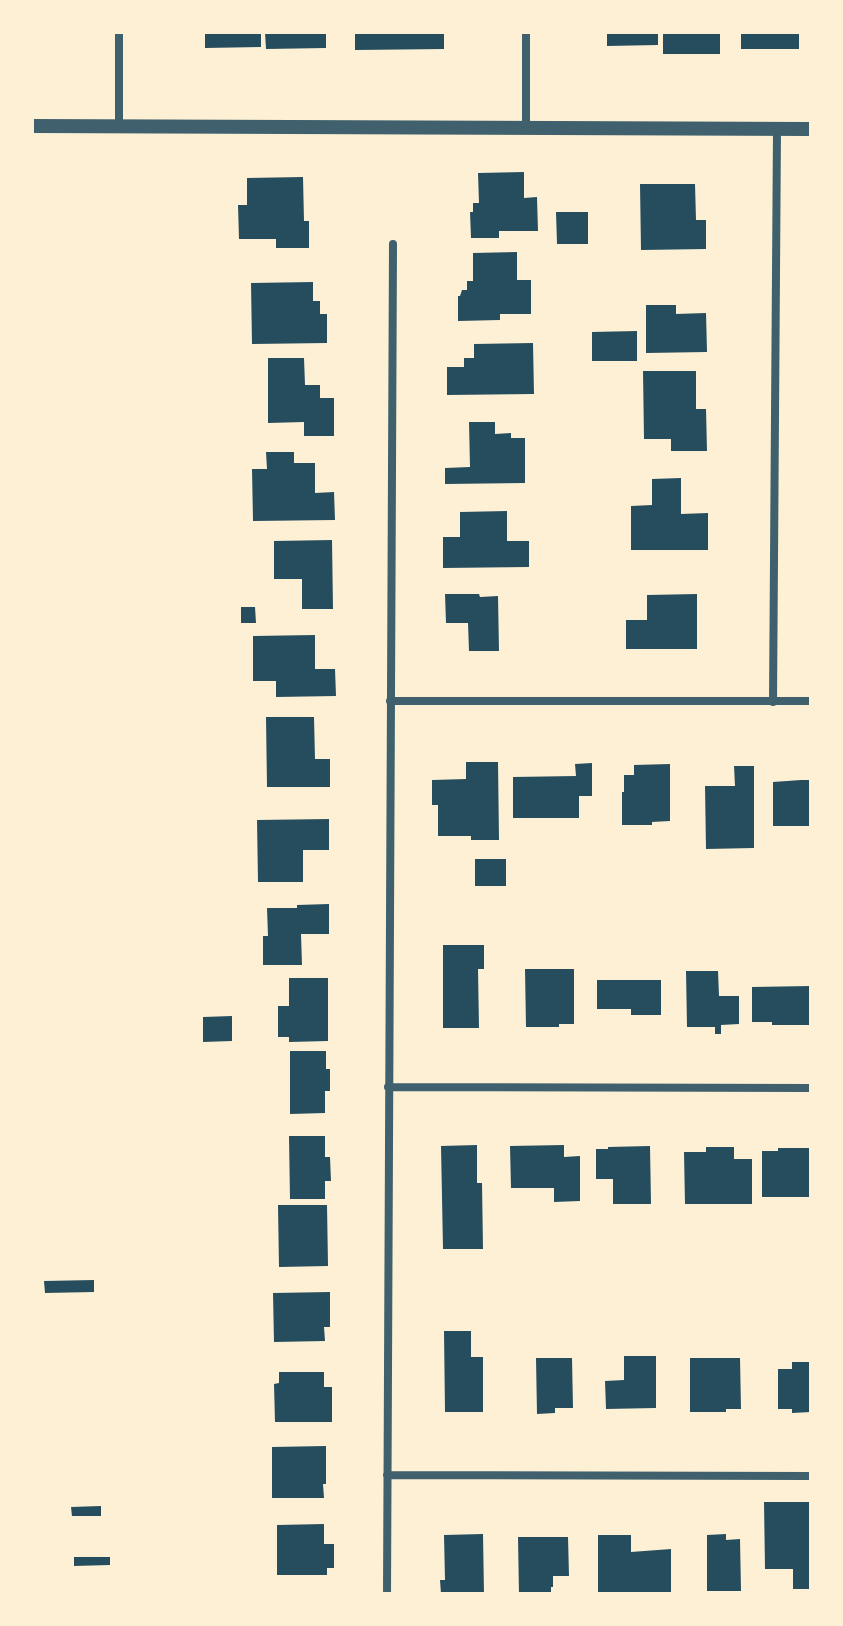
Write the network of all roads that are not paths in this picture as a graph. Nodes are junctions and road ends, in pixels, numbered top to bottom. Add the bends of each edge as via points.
1 (119, 32) edge
2 (526, 32) edge
3 (32, 126) edge
4 (119, 127) junction
5 (526, 129) junction
6 (777, 129) junction
7 (811, 129) edge
8 (393, 244) dead end
9 (390, 701) junction
10 (811, 701) edge
11 (773, 702) junction
12 (388, 1087) junction
13 (811, 1088) edge
14 (387, 1475) junction
15 (811, 1476) edge
16 (387, 1594) edge

1 - 4 street
2 - 5 street
3 - 4 street
4 - 5 street
5 - 6 street
6 - 7 street
6 - 11 street
8 - 9 street
9 - 11 street
9 - 12 street
10 - 11 street
12 - 13 street
12 - 14 street
14 - 15 street
14 - 16 street

